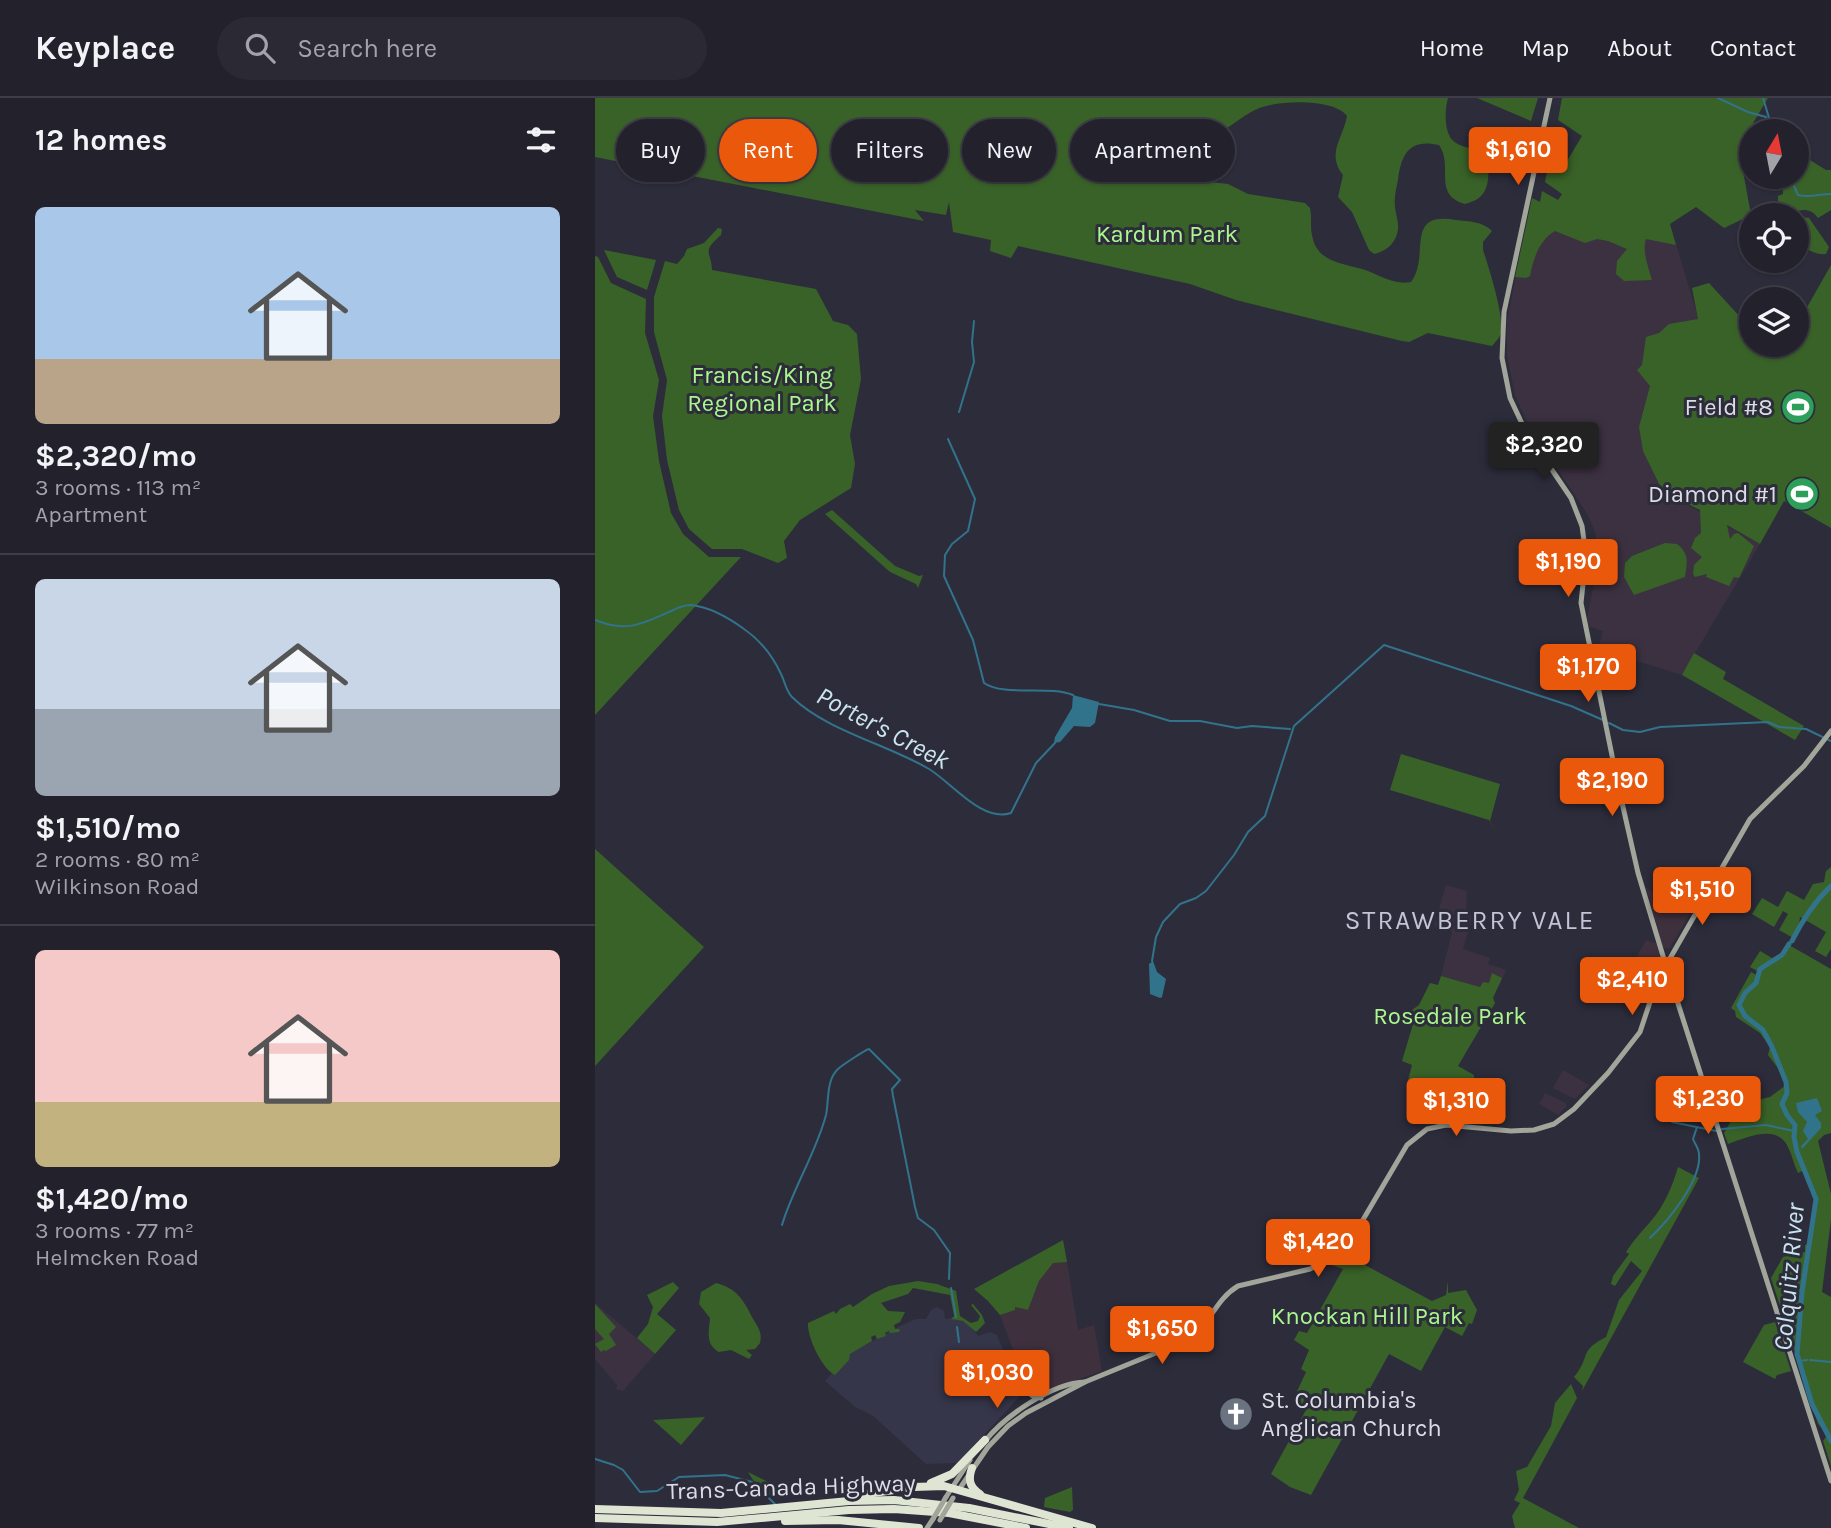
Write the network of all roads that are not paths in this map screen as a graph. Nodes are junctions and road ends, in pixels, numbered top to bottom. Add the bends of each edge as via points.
1 (1550, 98) edge
2 (1831, 731) edge
3 (1661, 948) junction
4 (1675, 949) junction
5 (1666, 966) junction
6 (1657, 981) junction
7 (1672, 981) junction
8 (1188, 1330) dead end
9 (1201, 1331) junction
10 (1179, 1345) junction
11 (1192, 1349) dead end
12 (1082, 1382) junction
13 (1021, 1387) dead end
14 (1041, 1398) junction
15 (985, 1440) junction
16 (972, 1468) junction
17 (1831, 1481) edge
18 (914, 1487) junction
19 (952, 1493) junction
20 (999, 1502) junction
21 (595, 1507) edge
22 (784, 1508) junction
23 (595, 1518) edge
24 (754, 1519) junction
25 (937, 1520) junction
26 (899, 1527) edge
27 (919, 1528) edge
28 (927, 1528) edge
29 (935, 1528) edge
30 (1025, 1528) edge
31 (1069, 1528) edge
32 (1091, 1528) edge

1 - 3 main road via 1504,312 1501,358 1521,422 1581,521 1586,556 1581,603 1630,839
2 - 4 main road via 1798,773 1750,818
3 - 4 main road
3 - 5 main road
4 - 5 main road
5 - 6 main road
5 - 7 main road
6 - 7 main road via 1663,977
6 - 9 main road via 1640,1032 1573,1109 1553,1124 1534,1130 1446,1125 1421,1132 1403,1151 1344,1248 1310,1269 1238,1286 1219,1301
7 - 17 main road
8 - 9 main road
9 - 10 main road
10 - 11 main road
10 - 12 main road
12 - 14 main road
12 - 16 main road via 1008,1426
13 - 14 main road
14 - 15 main road via 1005,1420
15 - 18 highway via 951,1474
15 - 19 main road
16 - 19 main road
16 - 20 highway via 972,1488
18 - 19 highway via 935,1485
18 - 22 highway
19 - 20 highway
19 - 25 main road, bridge
20 - 32 highway
21 - 22 highway, Trans-Canada Highway via 721,1513
22 - 31 highway, Trans-Canada Highway via 912,1501
23 - 24 highway, Trans-Canada Highway
24 - 26 highway via 838,1520
24 - 30 highway, Trans-Canada Highway via 903,1509
25 - 28 main road
25 - 29 main road
26 - 27 highway

